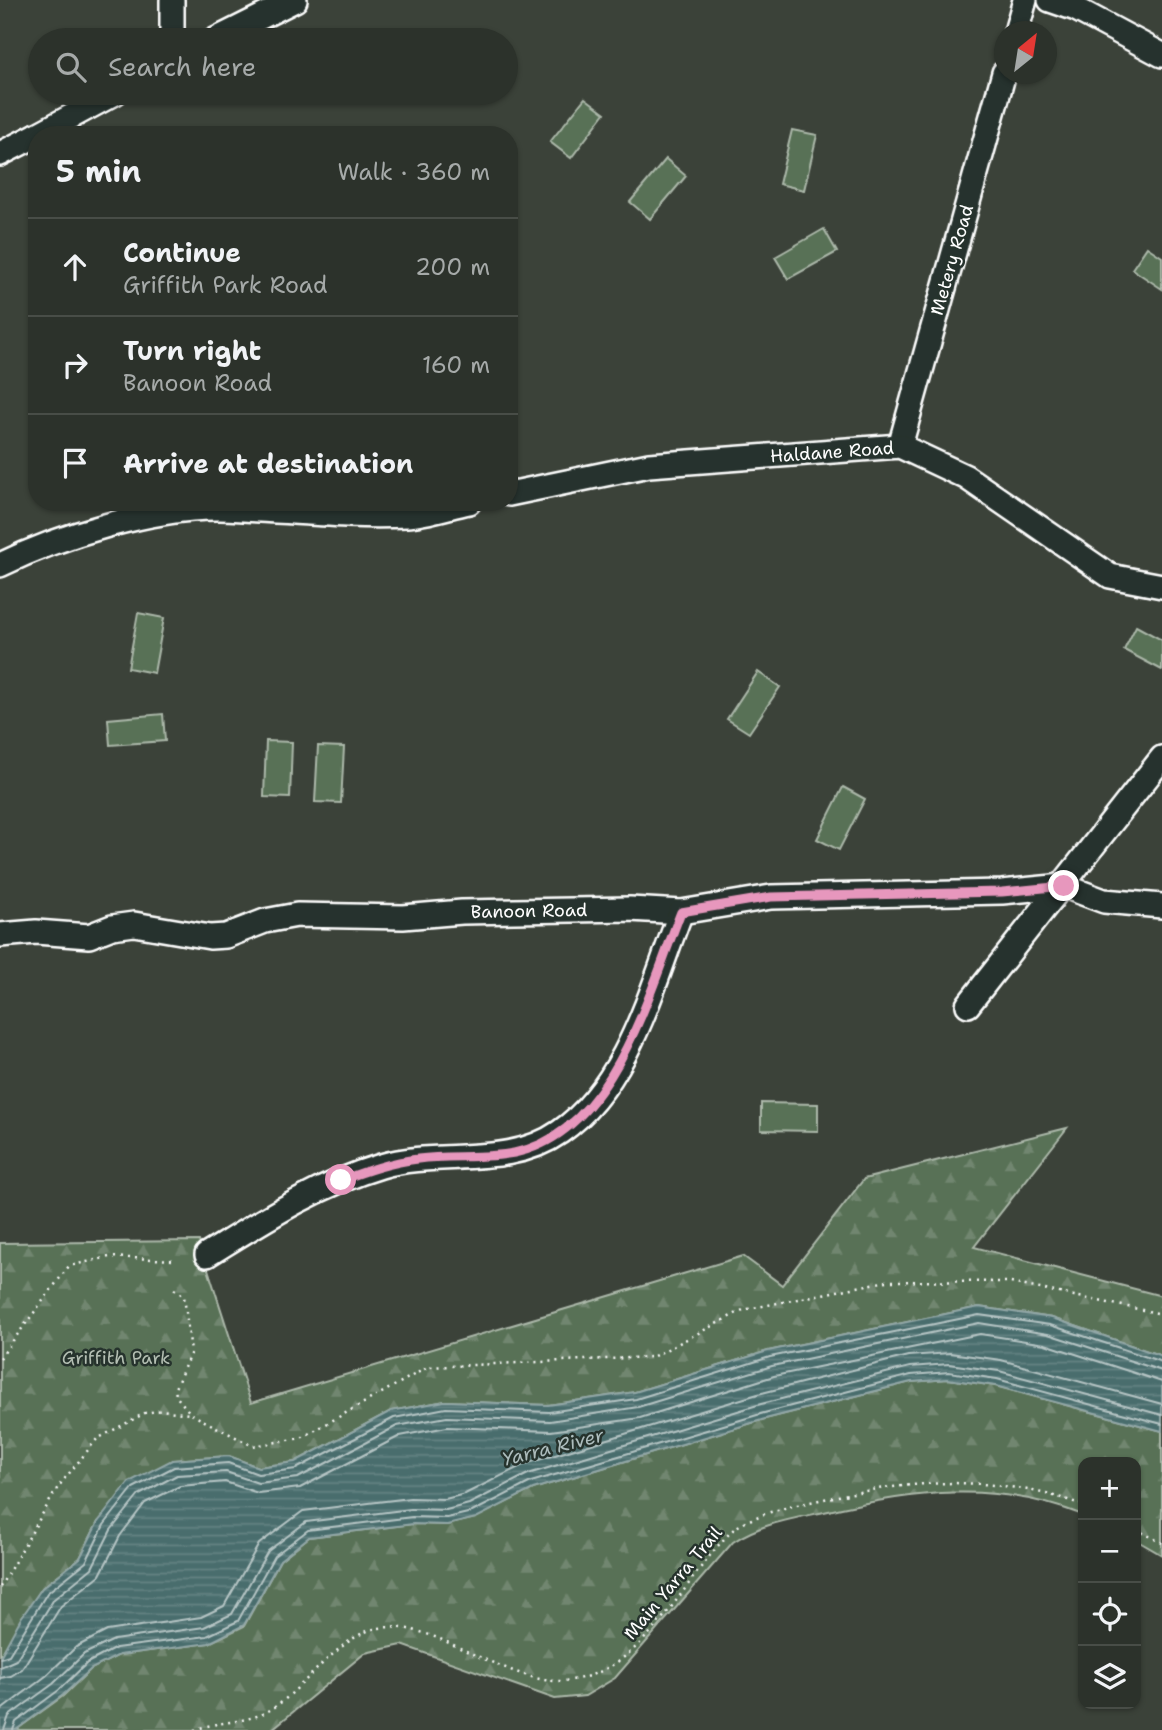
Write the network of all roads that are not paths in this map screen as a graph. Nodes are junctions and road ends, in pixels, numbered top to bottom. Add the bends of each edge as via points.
1 (172, 0) edge
2 (295, 0) edge
3 (1026, 0) edge
4 (1050, 0) edge
5 (1019, 21) edge
6 (172, 28) edge
7 (239, 28) edge
8 (1162, 55) edge
9 (1001, 84) edge
10 (93, 105) edge
11 (54, 126) edge
12 (28, 140) edge
13 (0, 154) edge
14 (900, 446) junction
15 (518, 492) edge
16 (194, 511) edge
17 (254, 511) edge
18 (427, 511) edge
19 (0, 565) edge
20 (1162, 586) edge
21 (1162, 758) edge
22 (1064, 886) junction
23 (1162, 905) edge
24 (681, 912) junction
25 (0, 935) edge
26 (968, 1005) dead end
27 (207, 1255) dead end

1 - 6 street
2 - 7 street
3 - 5 street
4 - 8 street
9 - 14 street, Metery Road
10 - 11 street
12 - 13 street
14 - 15 street, Haldane Road via 649,465
14 - 20 street, Haldane Road via 966,477 1110,576
16 - 19 street via 139,518 35,548
17 - 18 street via 409,515
21 - 22 street
22 - 23 street via 1104,901
22 - 24 street, Banoon Road via 1002,892 771,897
22 - 26 street
24 - 25 street, Banoon Road via 297,915 226,936 134,924 89,936
24 - 27 street via 614,1072 561,1132 514,1153 417,1159 362,1173 305,1196

